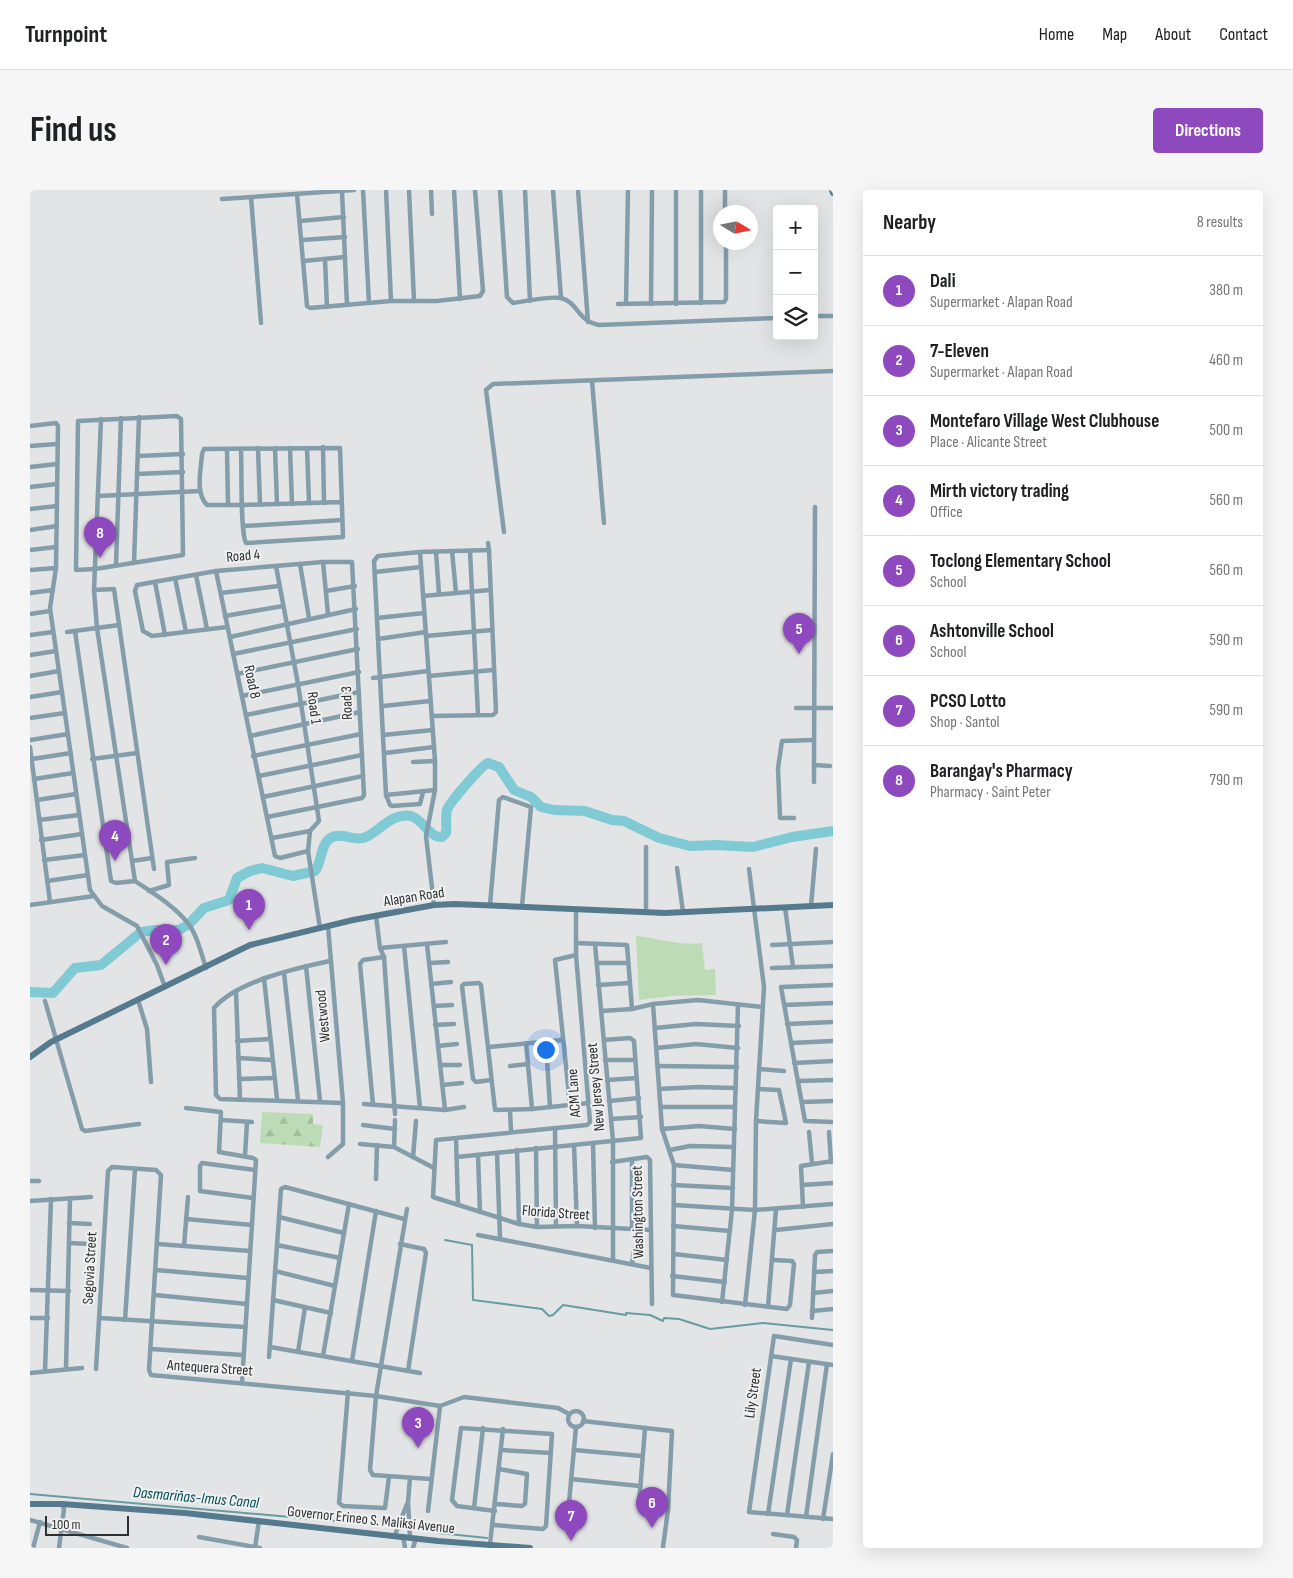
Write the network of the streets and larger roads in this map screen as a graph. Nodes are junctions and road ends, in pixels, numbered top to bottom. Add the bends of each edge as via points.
1 (354, 190) edge
2 (363, 190) edge
3 (386, 190) edge
4 (409, 190) edge
5 (431, 190) edge
6 (454, 190) edge
7 (475, 190) edge
8 (500, 190) edge
9 (525, 190) edge
10 (553, 190) edge
11 (578, 190) edge
12 (628, 190) edge
13 (652, 190) edge
14 (676, 190) edge
15 (701, 190) edge
16 (725, 190) edge
17 (342, 191) edge
18 (297, 194) junction
19 (251, 197) junction
20 (222, 199) dead end
21 (726, 205) edge
22 (432, 214) dead end
23 (344, 217) junction
24 (300, 221) junction
25 (344, 237) junction
26 (302, 240) junction
27 (726, 250) edge
28 (345, 257) junction
29 (325, 259) junction
30 (303, 261) junction
31 (561, 298) junction
32 (460, 299) junction
33 (391, 301) junction
34 (414, 301) junction
35 (530, 301) junction
36 (368, 303) junction
37 (701, 303) junction
38 (618, 304) dead end
39 (626, 304) junction
40 (651, 304) junction
41 (676, 304) junction
42 (347, 305) junction
43 (327, 307) junction
44 (818, 316) edge
45 (833, 316) edge
46 (773, 318) edge
47 (588, 323) junction
48 (261, 324) dead end
49 (833, 371) edge
50 (592, 381) junction
51 (139, 417) junction
52 (121, 418) junction
53 (101, 419) junction
54 (30, 426) edge
55 (57, 444) junction
56 (30, 446) edge
57 (258, 448) junction
58 (275, 448) junction
59 (290, 448) junction
60 (307, 448) junction
61 (323, 448) junction
62 (227, 449) junction
63 (241, 449) junction
64 (183, 454) junction
65 (138, 456) junction
66 (57, 464) junction
67 (30, 467) edge
68 (183, 472) junction
69 (137, 474) junction
70 (57, 484) junction
71 (30, 487) edge
72 (183, 491) junction
73 (200, 491) junction
74 (98, 496) junction
75 (119, 496) junction
76 (136, 496) junction
77 (342, 502) junction
78 (308, 503) junction
79 (324, 503) junction
80 (243, 504) junction
81 (260, 504) junction
82 (277, 504) junction
83 (292, 504) junction
84 (228, 505) junction
85 (57, 506) junction
86 (815, 507) dead end
87 (30, 509) edge
88 (342, 520) junction
89 (604, 523) dead end
90 (56, 526) junction
91 (244, 526) junction
92 (30, 530) edge
93 (504, 532) dead end
94 (488, 543) dead end
95 (56, 546) junction
96 (30, 550) edge
97 (489, 550) junction
98 (452, 551) junction
99 (470, 551) junction
100 (420, 552) junction
101 (436, 552) junction
102 (323, 562) junction
103 (352, 562) joint
104 (134, 563) junction
105 (300, 564) junction
106 (116, 565) junction
107 (276, 566) junction
108 (421, 567) junction
109 (56, 568) junction
110 (94, 569) junction
111 (30, 570) edge
112 (216, 571) junction
113 (375, 572) junction
114 (196, 575) junction
115 (175, 578) junction
116 (155, 582) junction
117 (280, 586) junction
118 (355, 586) junction
119 (52, 590) junction
120 (94, 590) junction
121 (326, 590) junction
122 (490, 590) junction
123 (472, 592) junction
124 (30, 593) edge
125 (456, 593) junction
126 (221, 594) junction
127 (439, 594) junction
128 (423, 596) junction
129 (283, 606) junction
130 (356, 609) junction
131 (50, 611) junction
132 (424, 613) junction
133 (30, 614) edge
134 (328, 614) junction
135 (225, 616) junction
136 (309, 618) junction
137 (377, 618) junction
138 (288, 624) junction
139 (119, 625) junction
140 (228, 626) junction
141 (97, 628) junction
142 (208, 629) junction
143 (357, 629) junction
144 (492, 630) junction
145 (75, 631) junction
146 (53, 632) junction
147 (67, 632) dead end
148 (186, 632) junction
149 (475, 632) junction
150 (426, 634) junction
151 (30, 635) edge
152 (165, 635) junction
153 (230, 637) junction
154 (378, 638) junction
155 (291, 642) junction
156 (358, 649) junction
157 (56, 651) junction
158 (233, 654) junction
159 (30, 655) edge
160 (294, 663) junction
161 (493, 670) junction
162 (58, 671) junction
163 (358, 672) junction
164 (477, 672) junction
165 (237, 674) junction
166 (429, 674) junction
167 (30, 676) edge
168 (380, 676) junction
169 (373, 678) dead end
170 (298, 684) junction
171 (62, 692) junction
172 (359, 692) junction
173 (242, 696) junction
174 (30, 697) edge
175 (430, 701) junction
176 (301, 704) junction
177 (383, 706) junction
178 (796, 708) dead end
179 (814, 708) junction
180 (833, 708) edge
181 (360, 712) junction
182 (65, 713) junction
183 (246, 715) junction
184 (478, 715) junction
185 (432, 716) junction
186 (30, 718) edge
187 (303, 724) junction
188 (433, 730) junction
189 (68, 734) junction
190 (361, 734) junction
191 (383, 735) junction
192 (250, 736) junction
193 (30, 740) edge
194 (813, 740) junction
195 (307, 745) junction
196 (434, 747) junction
197 (30, 748) edge
198 (137, 753) junction
199 (385, 753) junction
200 (70, 754) junction
201 (362, 755) junction
202 (116, 756) junction
203 (253, 756) junction
204 (32, 759) junction
205 (92, 759) junction
206 (435, 761) junction
207 (413, 762) dead end
208 (309, 765) junction
209 (814, 765) junction
210 (830, 766) dead end
211 (73, 773) junction
212 (259, 776) junction
213 (363, 776) junction
214 (34, 779) junction
215 (814, 782) dead end
216 (314, 785) junction
217 (435, 790) junction
218 (423, 792) junction
219 (76, 794) junction
220 (386, 795) junction
221 (263, 797) junction
222 (37, 800) junction
223 (318, 806) junction
224 (79, 815) junction
225 (267, 817) junction
226 (794, 818) dead end
227 (39, 820) junction
228 (310, 831) junction
229 (82, 834) junction
230 (272, 838) junction
231 (41, 840) junction
232 (646, 847) dead end
233 (816, 850) dead end
234 (308, 851) junction
235 (85, 855) junction
236 (152, 858) junction
237 (195, 858) dead end
238 (44, 860) junction
239 (132, 861) junction
240 (677, 868) dead end
241 (154, 869) dead end
242 (748, 869) dead end
243 (88, 875) junction
244 (47, 881) junction
245 (135, 881) junction
246 (149, 891) junction
247 (94, 896) junction
248 (50, 902) junction
249 (30, 905) edge
250 (434, 905) junction
251 (490, 905) junction
252 (833, 905) edge
253 (522, 906) junction
254 (812, 906) junction
255 (785, 907) junction
256 (753, 908) junction
257 (576, 910) junction
258 (683, 912) junction
259 (646, 913) junction
260 (376, 916) junction
261 (328, 926) junction
262 (320, 928) junction
263 (446, 942) dead end
264 (833, 942) edge
265 (576, 943) junction
266 (427, 944) junction
267 (594, 944) junction
268 (790, 944) junction
269 (772, 945) dead end
270 (404, 946) junction
271 (380, 948) junction
272 (576, 955) junction
273 (384, 957) junction
274 (330, 961) junction
275 (448, 962) dead end
276 (430, 963) junction
277 (597, 963) junction
278 (628, 963) junction
279 (306, 966) junction
280 (833, 966) edge
281 (792, 967) junction
282 (206, 968) junction
283 (772, 968) dead end
284 (284, 972) junction
285 (264, 978) junction
286 (451, 982) dead end
287 (629, 983) junction
288 (431, 984) junction
289 (598, 985) junction
290 (833, 985) edge
291 (165, 987) junction
292 (236, 992) junction
293 (138, 1000) junction
294 (45, 1001) dead end
295 (833, 1003) edge
296 (653, 1004) junction
297 (452, 1005) dead end
298 (738, 1005) junction
299 (784, 1005) junction
300 (434, 1006) junction
301 (762, 1007) junction
302 (632, 1009) junction
303 (601, 1011) junction
304 (833, 1022) edge
305 (454, 1024) dead end
306 (787, 1024) junction
307 (435, 1025) junction
308 (739, 1026) junction
309 (655, 1028) junction
310 (270, 1039) junction
311 (55, 1040) junction
312 (563, 1040) junction
313 (604, 1040) junction
314 (238, 1041) junction
315 (833, 1041) edge
316 (526, 1043) junction
317 (546, 1043) junction
318 (791, 1043) junction
319 (457, 1044) dead end
320 (438, 1046) junction
321 (489, 1047) junction
322 (656, 1048) junction
323 (738, 1048) junction
324 (30, 1057) edge
325 (238, 1058) junction
326 (272, 1060) junction
327 (605, 1060) junction
328 (635, 1060) junction
329 (833, 1061) edge
330 (794, 1063) junction
331 (460, 1064) dead end
332 (528, 1064) junction
333 (440, 1065) junction
334 (510, 1066) dead end
335 (658, 1066) junction
336 (737, 1067) junction
337 (759, 1069) junction
338 (784, 1071) dead end
339 (274, 1078) junction
340 (637, 1078) junction
341 (239, 1079) junction
342 (490, 1080) junction
343 (607, 1080) junction
344 (833, 1080) edge
345 (798, 1081) junction
346 (151, 1082) dead end
347 (462, 1083) dead end
348 (442, 1085) junction
349 (736, 1088) junction
350 (659, 1089) junction
351 (758, 1089) junction
352 (639, 1098) junction
353 (240, 1099) junction
354 (277, 1099) junction
355 (298, 1100) junction
356 (609, 1101) junction
357 (833, 1101) edge
358 (320, 1102) junction
359 (802, 1102) junction
360 (588, 1103) junction
361 (343, 1104) junction
362 (364, 1104) dead end
363 (373, 1105) junction
364 (570, 1105) junction
365 (395, 1107) junction
366 (550, 1107) junction
367 (661, 1107) junction
368 (735, 1107) junction
369 (186, 1108) dead end
370 (420, 1108) junction
371 (464, 1108) dead end
372 (532, 1109) junction
373 (445, 1110) junction
374 (510, 1110) junction
375 (395, 1114) dead end
376 (641, 1117) junction
377 (611, 1119) junction
378 (221, 1120) junction
379 (395, 1120) dead end
380 (416, 1121) dead end
381 (756, 1121) junction
382 (833, 1122) edge
383 (139, 1124) dead end
384 (363, 1125) dead end
385 (555, 1128) junction
386 (395, 1129) junction
387 (662, 1129) junction
388 (735, 1129) junction
389 (511, 1132) junction
390 (808, 1132) dead end
391 (829, 1132) dead end
392 (456, 1138) junction
393 (613, 1141) junction
394 (593, 1142) junction
395 (360, 1144) dead end
396 (574, 1145) junction
397 (377, 1146) junction
398 (556, 1146) junction
399 (394, 1147) junction
400 (536, 1148) junction
401 (734, 1148) junction
402 (517, 1150) junction
403 (670, 1150) junction
404 (498, 1152) junction
405 (478, 1154) junction
406 (245, 1156) junction
407 (457, 1156) junction
408 (328, 1157) dead end
409 (413, 1157) junction
410 (632, 1159) junction
411 (832, 1161) edge
412 (612, 1162) junction
413 (812, 1164) junction
414 (674, 1165) junction
415 (434, 1168) junction
416 (135, 1169) junction
417 (255, 1170) junction
418 (734, 1170) junction
419 (376, 1179) dead end
420 (39, 1180) dead end
421 (30, 1181) edge
422 (833, 1182) edge
423 (673, 1185) junction
424 (802, 1186) junction
425 (733, 1188) junction
426 (91, 1197) dead end
427 (188, 1197) dead end
428 (433, 1197) joint
429 (70, 1198) junction
430 (253, 1198) junction
431 (51, 1199) junction
432 (30, 1201) edge
433 (349, 1204) junction
434 (833, 1204) edge
435 (458, 1205) junction
436 (674, 1205) junction
437 (803, 1207) junction
438 (407, 1209) dead end
439 (776, 1209) junction
440 (732, 1210) junction
441 (755, 1210) junction
442 (376, 1212) junction
443 (480, 1212) junction
444 (279, 1216) junction
445 (500, 1218) junction
446 (404, 1219) junction
447 (186, 1220) junction
448 (69, 1223) junction
449 (90, 1224) dead end
450 (519, 1224) junction
451 (833, 1224) edge
452 (252, 1225) junction
453 (556, 1226) junction
454 (577, 1226) junction
455 (673, 1226) junction
456 (537, 1227) junction
457 (595, 1228) junction
458 (632, 1228) junction
459 (614, 1229) junction
460 (651, 1230) junction
461 (776, 1230) junction
462 (730, 1231) junction
463 (344, 1232) junction
464 (478, 1235) dead end
465 (500, 1238) junction
466 (69, 1243) junction
467 (89, 1244) dead end
468 (158, 1244) junction
469 (400, 1244) junction
470 (277, 1245) junction
471 (184, 1246) junction
472 (634, 1249) dead end
473 (250, 1251) junction
474 (833, 1251) edge
475 (674, 1254) junction
476 (340, 1258) junction
477 (613, 1260) junction
478 (727, 1260) junction
479 (774, 1260) junction
480 (632, 1264) junction
481 (651, 1268) junction
482 (156, 1270) junction
483 (275, 1271) junction
484 (833, 1271) edge
485 (814, 1272) junction
486 (672, 1276) junction
487 (248, 1278) junction
488 (725, 1282) junction
489 (335, 1286) junction
490 (30, 1290) edge
491 (49, 1290) junction
492 (69, 1291) junction
493 (833, 1291) edge
494 (813, 1293) junction
495 (155, 1295) junction
496 (273, 1300) junction
497 (722, 1302) junction
498 (247, 1304) junction
499 (652, 1304) dead end
500 (745, 1305) junction
501 (304, 1307) junction
502 (768, 1307) junction
503 (833, 1310) edge
504 (812, 1311) junction
505 (330, 1313) junction
506 (30, 1318) edge
507 (48, 1318) junction
508 (100, 1318) junction
509 (812, 1318) dead end
510 (125, 1320) junction
511 (153, 1322) junction
512 (245, 1327) junction
513 (833, 1346) edge
514 (270, 1347) junction
515 (151, 1349) junction
516 (298, 1352) junction
517 (243, 1355) junction
518 (323, 1356) junction
519 (771, 1356) junction
520 (269, 1357) dead end
521 (791, 1359) junction
522 (352, 1361) junction
523 (809, 1362) junction
524 (827, 1364) junction
525 (381, 1366) junction
526 (833, 1366) edge
527 (82, 1368) dead end
528 (66, 1369) junction
529 (96, 1369) dead end
530 (45, 1371) junction
531 (408, 1371) junction
532 (30, 1373) edge
533 (420, 1373) dead end
534 (242, 1383) junction
535 (348, 1392) junction
536 (376, 1396) junction
537 (440, 1406) junction
538 (569, 1414) junction
539 (584, 1421) junction
540 (576, 1427) junction
541 (482, 1428) junction
542 (646, 1428) junction
543 (503, 1429) junction
544 (501, 1450) junction
545 (574, 1450) junction
546 (551, 1453) junction
547 (833, 1454) edge
548 (642, 1456) junction
549 (500, 1469) junction
550 (389, 1477) junction
551 (410, 1478) junction
552 (430, 1479) junction
553 (571, 1479) junction
554 (640, 1486) junction
555 (668, 1501) junction
556 (408, 1502) junction
557 (569, 1503) dead end
558 (30, 1504) edge
559 (62, 1504) junction
560 (496, 1504) junction
561 (474, 1508) junction
562 (428, 1511) dead end
563 (495, 1511) junction
564 (768, 1514) junction
565 (787, 1515) junction
566 (806, 1517) junction
567 (823, 1519) junction
568 (833, 1519) edge
569 (30, 1520) edge
570 (259, 1520) junction
571 (40, 1522) junction
572 (400, 1523) junction
573 (410, 1524) junction
574 (494, 1525) junction
575 (62, 1528) junction
576 (773, 1534) dead end
577 (395, 1535) junction
578 (199, 1537) dead end
579 (410, 1537) junction
580 (490, 1544) junction
581 (231, 1546) edge
582 (663, 1547) edge
583 (33, 1548) edge
584 (59, 1548) edge
585 (127, 1548) edge
586 (257, 1548) edge
587 (405, 1548) edge
588 (413, 1548) edge
589 (530, 1548) edge
590 (796, 1548) edge

1 - 17 street
2 - 36 street
3 - 33 street
4 - 34 street
5 - 22 street
6 - 32 street
7 - 32 street via 483,290 480,296
8 - 35 street via 507,297 513,302
9 - 35 street
10 - 31 street
11 - 47 street
12 - 39 street
13 - 40 street
14 - 41 street
15 - 37 street
16 - 21 street
17 - 18 street
17 - 23 street
18 - 19 street
18 - 24 street
19 - 20 street
19 - 48 street
23 - 24 street
23 - 25 street
24 - 26 street
25 - 26 street
25 - 28 street
26 - 30 street
27 - 37 street via 726,299 724,302
28 - 29 street
28 - 42 street
29 - 30 street
29 - 43 street
30 - 43 street via 308,307
31 - 35 street
31 - 47 street via 571,303
32 - 34 street
33 - 34 street
33 - 36 street
36 - 42 street
37 - 41 street
38 - 39 street
39 - 40 street
40 - 41 street
42 - 43 street
44 - 45 street
46 - 47 street
49 - 50 street
50 - 89 street
50 - 93 street via 493,384 486,390
51 - 52 street
51 - 64 street via 179,417
51 - 65 street
52 - 53 street
52 - 75 street
53 - 74 street
53 - 110 street via 77,423 75,568
54 - 55 street via 57,424
55 - 56 street
55 - 66 street
57 - 58 street
57 - 63 street
57 - 81 street
58 - 59 street
58 - 82 street
59 - 60 street
59 - 83 street
60 - 61 street
60 - 78 street
61 - 77 street via 340,448
61 - 79 street
62 - 63 street
62 - 73 street via 202,450
62 - 84 street
63 - 80 street
64 - 65 street
64 - 68 street
65 - 69 street
66 - 67 street
66 - 70 street
68 - 69 street
68 - 72 street
69 - 76 street
70 - 71 street
70 - 85 street
72 - 73 street
72 - 76 street
72 - 104 street via 183,555
73 - 84 street via 207,505
74 - 75 street
74 - 110 street
75 - 76 street
75 - 106 street
76 - 104 street
77 - 79 street
77 - 88 street
78 - 79 street
78 - 83 street
80 - 81 street
80 - 84 street
80 - 91 street
81 - 82 street
82 - 83 street
85 - 87 street
85 - 90 street
86 - 179 street
88 - 91 street
88 - 91 street via 342,537 249,544 244,540
90 - 92 street
90 - 95 street
94 - 97 street
95 - 96 street
95 - 109 street
97 - 99 street
97 - 122 street
98 - 99 street
98 - 101 street
98 - 125 street
99 - 123 street
100 - 101 street
100 - 108 street
100 - 113 street via 378,556 374,561
101 - 127 street
102 - 103 street, Road 4
102 - 105 street, Road 4
102 - 121 street
103 - 118 street, Road 3
104 - 106 street
105 - 107 street, Road 4
105 - 136 street
106 - 110 street
107 - 112 street, Road 4
107 - 117 street, Road 1
108 - 113 street
108 - 128 street
109 - 111 street
109 - 119 street
110 - 120 street
112 - 114 street, Road 4
112 - 126 street, Road 8
113 - 137 street
114 - 115 street, Road 4
114 - 142 street
115 - 116 street, Road 4
115 - 148 street
116 - 152 street
116 - 152 street, Road 4 via 137,585 135,592 143,631 146,635
117 - 126 street
117 - 129 street, Road 1
118 - 121 street
118 - 130 street, Road 3
119 - 124 street
119 - 131 street
120 - 139 street via 114,589
120 - 141 street
121 - 134 street
122 - 123 street
122 - 144 street
123 - 125 street
123 - 149 street
125 - 127 street
126 - 135 street, Road 8
127 - 128 street
128 - 132 street
129 - 135 street
129 - 138 street, Road 1
130 - 134 street
130 - 143 street, Road 3
131 - 133 street
131 - 146 street
132 - 137 street
132 - 150 street
134 - 136 street
135 - 140 street, Road 8
136 - 138 street
137 - 154 street
138 - 153 street
138 - 155 street, Road 1
139 - 141 street
139 - 198 street
140 - 142 street
140 - 153 street, Road 8
141 - 145 street
141 - 202 street
142 - 148 street
143 - 155 street
143 - 156 street, Road 3
144 - 149 street
144 - 161 street
145 - 147 street
145 - 205 street
146 - 151 street
146 - 157 street
148 - 152 street
149 - 150 street
149 - 164 street
150 - 154 street
150 - 166 street
153 - 158 street, Road 8
154 - 168 street
155 - 158 street
155 - 160 street, Road 1
156 - 160 street
156 - 163 street, Road 3
157 - 159 street
157 - 162 street
158 - 165 street, Road 8
160 - 165 street
160 - 170 street, Road 1
161 - 164 street
161 - 184 street via 496,712
162 - 167 street
162 - 171 street
163 - 170 street
163 - 172 street, Road 3
164 - 166 street
164 - 184 street
165 - 173 street, Road 8
166 - 168 street
166 - 175 street
168 - 169 street
168 - 177 street
170 - 173 street
170 - 176 street, Road 1
171 - 174 street
171 - 182 street
172 - 176 street
172 - 181 street, Road 3
173 - 183 street, Road 8
175 - 177 street
175 - 185 street
176 - 183 street
176 - 187 street, Road 1
177 - 191 street
178 - 179 street
179 - 180 street
179 - 194 street
181 - 187 street
181 - 190 street, Road 3
182 - 186 street
182 - 189 street
183 - 192 street, Road 8
184 - 185 street
185 - 188 street
187 - 192 street
187 - 195 street, Road 1
188 - 191 street
188 - 196 street
189 - 193 street
189 - 200 street
190 - 195 street
190 - 201 street, Road 3
191 - 199 street
192 - 203 street, Road 8
194 - 209 street
194 - 226 street via 782,741 778,768 780,818
195 - 203 street
195 - 208 street, Road 1
196 - 199 street
196 - 206 street
197 - 204 street
198 - 202 street
198 - 236 street
199 - 220 street
200 - 204 street
200 - 211 street
201 - 208 street
201 - 213 street, Road 3
202 - 205 street
202 - 239 street
203 - 212 street, Road 8
204 - 214 street
205 - 245 street via 111,880 116,883
206 - 207 street
206 - 217 street
208 - 212 street
208 - 216 street, Road 1
209 - 210 street
209 - 215 street
211 - 214 street
211 - 219 street
212 - 221 street, Road 8
213 - 216 street
213 - 223 street, Road 3 via 364,797
214 - 222 street
216 - 221 street
216 - 223 street, Road 1
217 - 218 street
217 - 250 street via 426,836
218 - 220 street
218 - 220 street via 420,804 390,805
219 - 222 street
219 - 224 street
221 - 225 street, Road 8
222 - 227 street
223 - 225 street
223 - 228 street, Road 1 via 319,821
224 - 227 street
224 - 229 street
225 - 230 street, Road 8
227 - 231 street
228 - 230 street
228 - 234 street, Road 1
229 - 231 street
229 - 235 street
230 - 234 street, Road 8 via 277,858
231 - 238 street
232 - 259 street
233 - 254 street
234 - 262 street, Road 1
235 - 238 street
235 - 243 street
236 - 239 street
236 - 241 street
237 - 246 street via 168,862 169,885
238 - 244 street
239 - 245 street
240 - 258 street
242 - 256 street
243 - 244 street
243 - 247 street
244 - 248 street
245 - 246 street
246 - 282 street via 186,921 193,931
247 - 248 street
247 - 291 street via 102,906 138,926
248 - 249 street
250 - 251 street, Alapan Road
250 - 260 street, Alapan Road
251 - 253 street, Alapan Road
251 - 253 street via 499,800 503,797 531,808
252 - 254 street, Alapan Road
253 - 257 street, Alapan Road
254 - 255 street, Alapan Road
255 - 256 street, Alapan Road
255 - 268 street
256 - 258 street, Alapan Road
256 - 301 street via 764,987
257 - 259 street, Alapan Road
257 - 265 street, ACM Lane
258 - 259 street, Alapan Road
260 - 261 street, Alapan Road
260 - 271 street
261 - 262 street, Alapan Road
261 - 274 street, Westwood
262 - 282 street, Alapan Road via 250,946
263 - 266 street
264 - 268 street
265 - 267 street
265 - 272 street, ACM Lane
266 - 270 street
266 - 276 street
267 - 277 street, New Jersey Street
267 - 278 street via 627,945
268 - 269 street
268 - 281 street
270 - 271 street
270 - 370 street
271 - 273 street
272 - 312 street via 555,960
272 - 360 street, ACM Lane
273 - 363 street via 363,960 360,964
273 - 365 street
274 - 279 street
274 - 361 street, Westwood
275 - 276 street
276 - 288 street
277 - 278 street
277 - 289 street, New Jersey Street
278 - 287 street
279 - 284 street
279 - 358 street
280 - 281 street
281 - 283 street
282 - 291 street, Alapan Road
284 - 285 street
284 - 355 street
285 - 292 street
285 - 310 street
286 - 288 street
287 - 289 street
287 - 302 street
288 - 300 street
289 - 303 street, New Jersey Street
290 - 299 street via 781,987
291 - 293 street, Alapan Road
292 - 314 street
292 - 353 street via 214,1008 218,1098
293 - 311 street, Alapan Road
293 - 346 street via 146,1029
294 - 311 street
295 - 299 street
296 - 298 street via 698,1000
296 - 302 street
296 - 309 street
297 - 300 street
298 - 301 street
298 - 308 street
299 - 306 street
300 - 307 street
301 - 337 street
302 - 303 street
303 - 313 street, New Jersey Street
304 - 306 street
305 - 307 street
306 - 318 street
307 - 320 street
308 - 309 street via 696,1024
308 - 323 street
309 - 322 street
310 - 314 street
310 - 326 street
311 - 324 street, Alapan Road
311 - 383 street via 83,1130
312 - 317 street
312 - 364 street
313 - 327 street, New Jersey Street
313 - 328 street via 632,1039
314 - 325 street
315 - 318 street
316 - 317 street
316 - 321 street
316 - 332 street
317 - 366 street
318 - 330 street
319 - 320 street
320 - 333 street
321 - 342 street
321 - 342 street via 481,985 464,984 474,1079 476,1082
322 - 323 street via 696,1044
322 - 335 street
323 - 336 street
325 - 326 street
325 - 341 street
326 - 339 street
327 - 328 street
327 - 343 street, New Jersey Street
328 - 340 street
329 - 330 street
330 - 345 street
331 - 333 street
332 - 334 street
332 - 372 street
333 - 348 street
335 - 336 street
335 - 350 street
336 - 349 street
337 - 338 street
337 - 351 street
339 - 341 street
339 - 354 street
340 - 343 street
340 - 352 street
341 - 353 street
342 - 374 street via 494,1108
343 - 356 street, New Jersey Street
344 - 345 street
345 - 359 street
347 - 348 street
348 - 373 street
349 - 350 street
349 - 368 street
350 - 367 street
351 - 381 street
351 - 381 street via 779,1090 786,1123
352 - 356 street
352 - 376 street
353 - 354 street
354 - 355 street
355 - 358 street
356 - 377 street, New Jersey Street
357 - 359 street
358 - 361 street
359 - 382 street via 806,1121
360 - 364 street
360 - 385 street, ACM Lane via 589,1124
361 - 408 street, Westwood via 343,1144
362 - 363 street
363 - 365 street
364 - 366 street
365 - 370 street
365 - 375 street
366 - 372 street
367 - 368 street
367 - 387 street
368 - 388 street
369 - 378 street via 219,1111
370 - 373 street
371 - 373 street
372 - 374 street
374 - 389 street
376 - 377 street
376 - 393 street via 641,1138
377 - 393 street, New Jersey Street
378 - 406 street via 219,1152
378 - 406 street via 249,1122
379 - 386 street
380 - 409 street
381 - 441 street
384 - 386 street
385 - 389 street, ACM Lane
385 - 398 street
386 - 399 street
387 - 388 street via 699,1126
387 - 403 street
388 - 401 street
389 - 392 street, ACM Lane
390 - 413 street
391 - 411 street
392 - 407 street
392 - 415 street, ACM Lane via 436,1140
393 - 394 street
393 - 412 street, New Jersey Street
394 - 396 street
394 - 457 street
395 - 397 street
396 - 398 street
396 - 454 street
397 - 399 street
397 - 419 street
398 - 400 street
398 - 453 street
399 - 409 street
400 - 402 street
400 - 456 street
401 - 403 street via 690,1146
401 - 418 street
402 - 404 street
402 - 450 street
403 - 414 street
404 - 405 street
404 - 445 street
405 - 407 street
405 - 443 street
406 - 417 street via 255,1158
407 - 435 street
409 - 415 street
410 - 412 street, Washington Street
410 - 458 street
410 - 460 street, Washington Street via 647,1157 650,1160
411 - 413 street
412 - 459 street, New Jersey Street
413 - 424 street via 801,1166
414 - 418 street
414 - 423 street
415 - 428 street, ACM Lane
416 - 468 street, Antequera Street via 159,1172
416 - 508 street, Segovia Street via 110,1168
416 - 510 street
417 - 430 street
417 - 430 street via 202,1163 200,1166 200,1191
418 - 425 street
420 - 421 street
422 - 424 street
423 - 425 street
423 - 436 street
424 - 437 street
425 - 440 street
426 - 429 street
427 - 447 street
428 - 435 street, Florida Street
429 - 431 street
429 - 448 street
430 - 452 street
431 - 432 street
431 - 491 street
433 - 442 street
433 - 444 street via 282,1188
433 - 463 street
434 - 437 street
435 - 443 street, Florida Street
436 - 440 street
436 - 455 street
437 - 439 street
438 - 446 street
439 - 441 street
439 - 461 street
440 - 441 street
440 - 462 street
441 - 500 street
442 - 446 street
442 - 522 street
443 - 445 street, Florida Street
444 - 463 street
444 - 470 street
445 - 450 street, Florida Street
445 - 465 street
446 - 469 street
447 - 452 street
447 - 471 street
448 - 449 street
448 - 466 street
450 - 456 street, Florida Street
451 - 461 street
452 - 473 street
453 - 454 street, Florida Street
453 - 456 street, Florida Street
454 - 457 street, Florida Street
455 - 462 street
455 - 475 street
457 - 459 street, Florida Street
458 - 459 street, Florida Street
458 - 460 street, Florida Street
459 - 477 street, New Jersey Street
460 - 481 street, Washington Street
461 - 479 street
462 - 478 street
463 - 476 street
464 - 465 street
465 - 477 street
466 - 467 street
466 - 492 street
468 - 471 street
468 - 482 street, Antequera Street
469 - 525 street
469 - 531 street via 424,1249 426,1253
470 - 476 street
470 - 483 street
471 - 473 street
472 - 480 street
473 - 487 street
474 - 485 street via 816,1253
475 - 478 street
475 - 486 street
476 - 489 street
477 - 480 street
478 - 488 street
479 - 502 street
479 - 502 street via 794,1264 790,1305 787,1309
480 - 481 street
481 - 499 street, Washington Street
482 - 487 street
482 - 495 street, Antequera Street
483 - 489 street
483 - 496 street
484 - 485 street
485 - 494 street
486 - 488 street
486 - 497 street via 674,1296
487 - 498 street
488 - 497 street
489 - 505 street
490 - 491 street
491 - 492 street
491 - 507 street
492 - 528 street
493 - 494 street
494 - 504 street
495 - 498 street
495 - 511 street, Antequera Street
496 - 501 street
496 - 514 street
497 - 500 street
498 - 512 street
500 - 502 street
501 - 505 street
501 - 516 street
503 - 504 street
504 - 509 street
505 - 518 street
506 - 507 street
507 - 530 street
508 - 510 street
508 - 529 street, Segovia Street
510 - 511 street
511 - 512 street
511 - 515 street, Antequera Street
512 - 517 street
513 - 519 street, Lily Street via 774,1336
514 - 516 street
514 - 520 street
515 - 517 street
515 - 534 street, Antequera Street via 149,1370 155,1377
516 - 518 street
517 - 534 street
518 - 522 street
519 - 521 street
519 - 564 street, Lily Street via 749,1512
521 - 523 street
521 - 564 street
522 - 525 street
523 - 524 street
523 - 565 street
524 - 526 street
524 - 566 street
525 - 531 street
525 - 536 street
527 - 528 street
528 - 530 street
530 - 532 street
531 - 533 street
534 - 535 street, Antequera Street
535 - 536 street, Antequera Street
535 - 550 street via 339,1503 385,1508
536 - 537 street, Antequera Street
536 - 550 street via 370,1470 373,1475
537 - 538 street via 464,1397 558,1408
537 - 552 street
538 - 539 street via 578,1411
538 - 540 street via 568,1422
539 - 540 street
539 - 542 street
540 - 545 street
541 - 543 street
541 - 561 street
541 - 561 street via 461,1428 458,1439 452,1500 457,1506
542 - 548 street
542 - 555 street via 670,1430 673,1434
543 - 544 street
543 - 546 street via 550,1433
544 - 546 street
544 - 549 street
545 - 548 street
545 - 553 street
546 - 574 street via 546,1526 543,1529
547 - 567 street
548 - 554 street
549 - 560 street
549 - 560 street via 527,1474 525,1504
550 - 551 street
551 - 552 street
551 - 556 street
552 - 562 street
553 - 554 street
553 - 557 street
554 - 555 street via 639,1501
555 - 582 street
556 - 572 street
556 - 573 street
558 - 559 street, Governor Erineo S. Maliksi Avenue
559 - 570 street, Governor Erineo S. Maliksi Avenue
559 - 575 street
560 - 563 street
561 - 563 street
563 - 574 street
564 - 565 street
565 - 566 street
566 - 567 street
567 - 568 street
569 - 571 street
570 - 577 street, Governor Erineo S. Maliksi Avenue
570 - 586 street
571 - 575 street
571 - 583 street
572 - 573 street
572 - 577 street
573 - 579 street
574 - 580 street
575 - 584 street
575 - 585 street
576 - 590 street via 796,1538
577 - 579 street, Governor Erineo S. Maliksi Avenue
578 - 581 street
579 - 580 street, Governor Erineo S. Maliksi Avenue
579 - 587 street
579 - 588 street
580 - 589 street, Governor Erineo S. Maliksi Avenue
581 - 586 street

